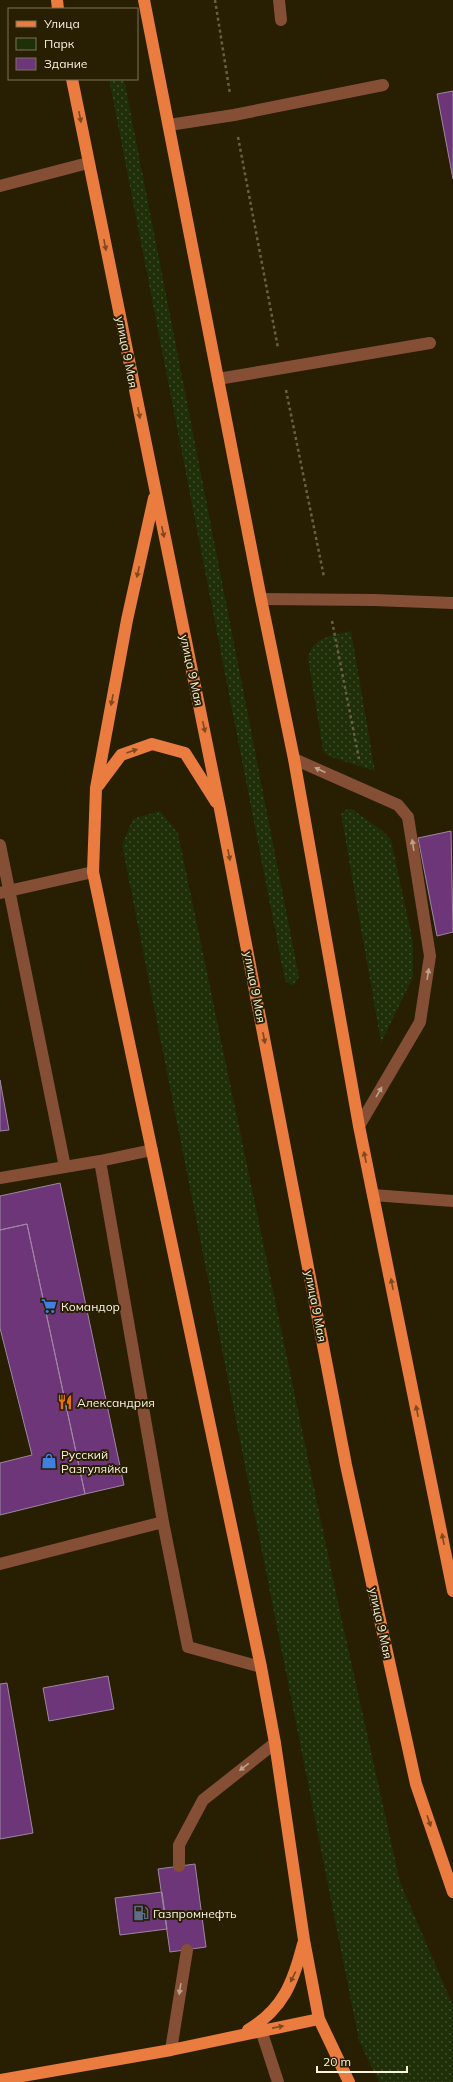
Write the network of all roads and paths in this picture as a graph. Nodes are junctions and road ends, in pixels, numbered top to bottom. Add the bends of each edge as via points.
1 (144, 0) edge
2 (215, 0) edge
3 (279, 0) edge
4 (281, 20) dead end
5 (72, 80) edge
6 (383, 85) dead end
7 (234, 114) junction
8 (169, 125) junction
9 (88, 163) junction
10 (0, 186) edge
11 (430, 343) dead end
12 (282, 369) junction
13 (218, 379) junction
14 (155, 493) junction
15 (261, 599) junction
16 (328, 601) junction
17 (453, 603) edge
18 (294, 759) junction
19 (359, 759) dead end
20 (96, 788) junction
21 (220, 809) junction
22 (0, 845) edge
23 (93, 872) junction
24 (5, 892) edge
25 (359, 1126) junction
26 (152, 1150) junction
27 (100, 1161) junction
28 (65, 1167) junction
29 (0, 1178) edge
30 (373, 1195) junction
31 (453, 1201) edge
32 (163, 1522) junction
33 (0, 1564) edge
34 (453, 1591) edge
35 (261, 1667) junction
36 (275, 1743) junction
37 (180, 1866) dead end
38 (453, 1892) edge
39 (304, 1940) junction
40 (186, 1950) dead end
41 (319, 2019) junction
42 (261, 2030) junction
43 (240, 2035) junction
44 (171, 2050) junction
45 (0, 2080) edge
46 (278, 2082) edge
47 (349, 2082) edge

1 - 8 main road
2 - 7 path
3 - 4 street
5 -> 9 main road, улица 9 Мая
6 - 7 street
7 - 8 street
7 - 12 path
8 - 13 main road
9 - 10 street
9 -> 14 main road, улица 9 Мая
11 - 12 street
12 - 13 street
12 - 16 path
13 - 15 main road
14 -> 20 main road via 127,620
14 -> 21 main road, улица 9 Мая
15 - 16 street
15 - 18 main road
16 - 17 street
16 - 19 path
18 - 25 main road
25 -> 18 street via 420,1022 426,985 430,956 408,817 398,805
20 -> 21 main road via 120,755 152,744 184,753
20 - 23 main road
21 -> 38 main road, улица 9 Мая via 346,1465 416,1784
22 - 24 street
23 - 24 street
23 - 26 main road
24 - 28 street
30 -> 25 main road
26 - 27 street
26 - 35 main road
27 - 28 street
27 - 32 street
28 - 29 street
30 - 31 street
34 -> 30 main road
32 - 33 street
32 - 35 street via 188,1647
35 - 36 main road
36 -> 37 street via 203,1800 179,1846
36 - 39 main road
39 - 41 main road
39 -> 43 main road via 296,1971 283,1997 266,2020
40 -> 44 street
42 -> 41 main road
41 - 47 main road
42 - 43 main road
42 - 46 street
43 - 44 main road
44 - 45 main road

